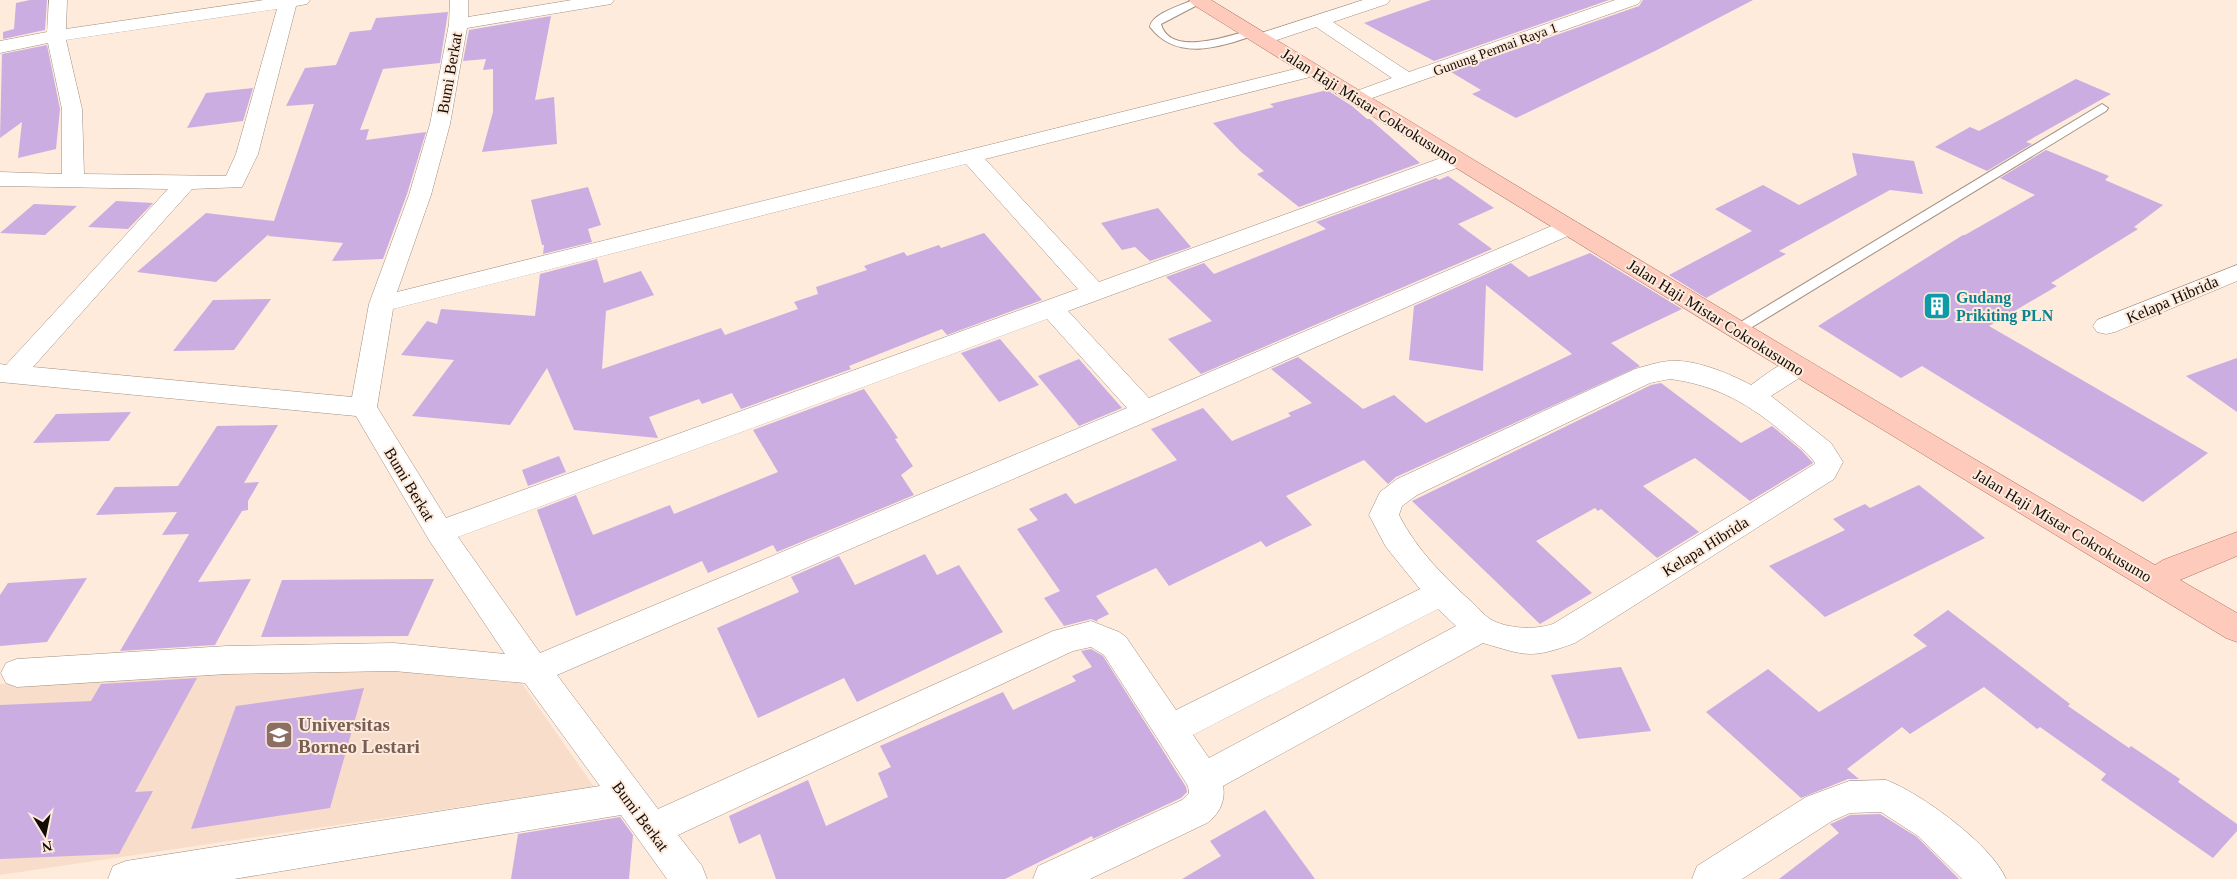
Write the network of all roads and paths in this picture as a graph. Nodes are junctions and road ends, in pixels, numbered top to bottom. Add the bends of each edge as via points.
1 (58, 0) edge
2 (605, 0) edge
3 (1381, 0) edge
4 (1632, 0) edge
5 (294, 1) edge
6 (1199, 1) edge
7 (458, 12) edge
8 (1318, 20) junction
9 (56, 36) junction
10 (1257, 36) junction
11 (0, 47) edge
12 (1311, 71) junction
13 (1408, 80) junction
14 (1358, 97) junction
15 (2102, 108) dead end
16 (970, 156) junction
17 (1457, 160) junction
18 (0, 179) edge
19 (74, 181) junction
20 (186, 183) junction
21 (1569, 227) junction
22 (2237, 272) edge
23 (1094, 292) junction
24 (381, 304) junction
25 (1050, 307) junction
26 (2106, 326) dead end
27 (1739, 329) junction
28 (1798, 367) junction
29 (6, 374) edge
30 (1752, 396) junction
31 (364, 408) junction
32 (1145, 411) junction
33 (439, 532) junction
34 (2237, 544) edge
35 (2156, 580) junction
36 (1441, 594) junction
37 (1480, 628) junction
38 (2237, 630) edge
39 (534, 670) junction
40 (17, 674) dead end
41 (1170, 730) junction
42 (1203, 778) junction
43 (627, 798) junction
44 (651, 830) junction
45 (126, 879) edge
46 (688, 879) edge
47 (1051, 879) edge
48 (1710, 879) edge
49 (1988, 879) edge

1 - 9 street
2 - 7 street
3 - 8 street
4 - 13 street, Gunung Permai Raya 1
5 - 9 street
5 - 20 street via 247,154 234,182
6 - 10 main road, Jalan Haji Mistar Cokrokusumo
6 - 10 lane via 1161,18 1156,28 1182,45 1212,45
7 - 24 street, Bumi Berkat via 440,124 420,195
8 - 10 street
8 - 13 street
9 - 11 street
9 - 19 street via 72,109
10 - 12 main road, Jalan Haji Mistar Cokrokusumo
12 - 14 main road, Jalan Haji Mistar Cokrokusumo
12 - 16 street
13 - 14 street, Gunung Permai Raya 1
14 - 17 main road, Jalan Haji Mistar Cokrokusumo
15 - 27 lane
16 - 23 street
16 - 24 street
17 - 21 main road, Jalan Haji Mistar Cokrokusumo
17 - 23 street
18 - 19 street
19 - 20 street
20 - 29 street
21 - 27 main road, Jalan Haji Mistar Cokrokusumo
21 - 32 street
22 - 26 street, Kelapa Hibrida
23 - 25 street
24 - 31 street, Bumi Berkat
25 - 32 street
25 - 33 street
27 - 28 main road, Jalan Haji Mistar Cokrokusumo
28 - 30 street
28 - 35 main road, Jalan Haji Mistar Cokrokusumo
29 - 31 street
30 - 36 street via 1721,380 1693,372 1670,370 1644,375 1407,487 1390,500 1384,515 1396,539
30 - 37 street, Kelapa Hibrida via 1821,450 1829,462 1824,472 1564,634 1543,641 1523,642
31 - 33 street, Bumi Berkat
32 - 39 street
33 - 39 street, Bumi Berkat
34 - 35 main road via 2174,568
35 - 38 main road, Jalan Haji Mistar Cokrokusumo
36 - 37 street
36 - 41 street
37 - 42 street
39 - 40 street via 394,657 227,660
39 - 43 street, Bumi Berkat
41 - 42 street
41 - 44 street via 1115,646 1102,636 1087,633 1064,640
42 - 47 street via 1208,789 1206,800 1197,811
43 - 44 street, Bumi Berkat
43 - 45 street
44 - 46 street, Bumi Berkat
48 - 49 street via 1819,809 1849,797 1886,796 1931,824

